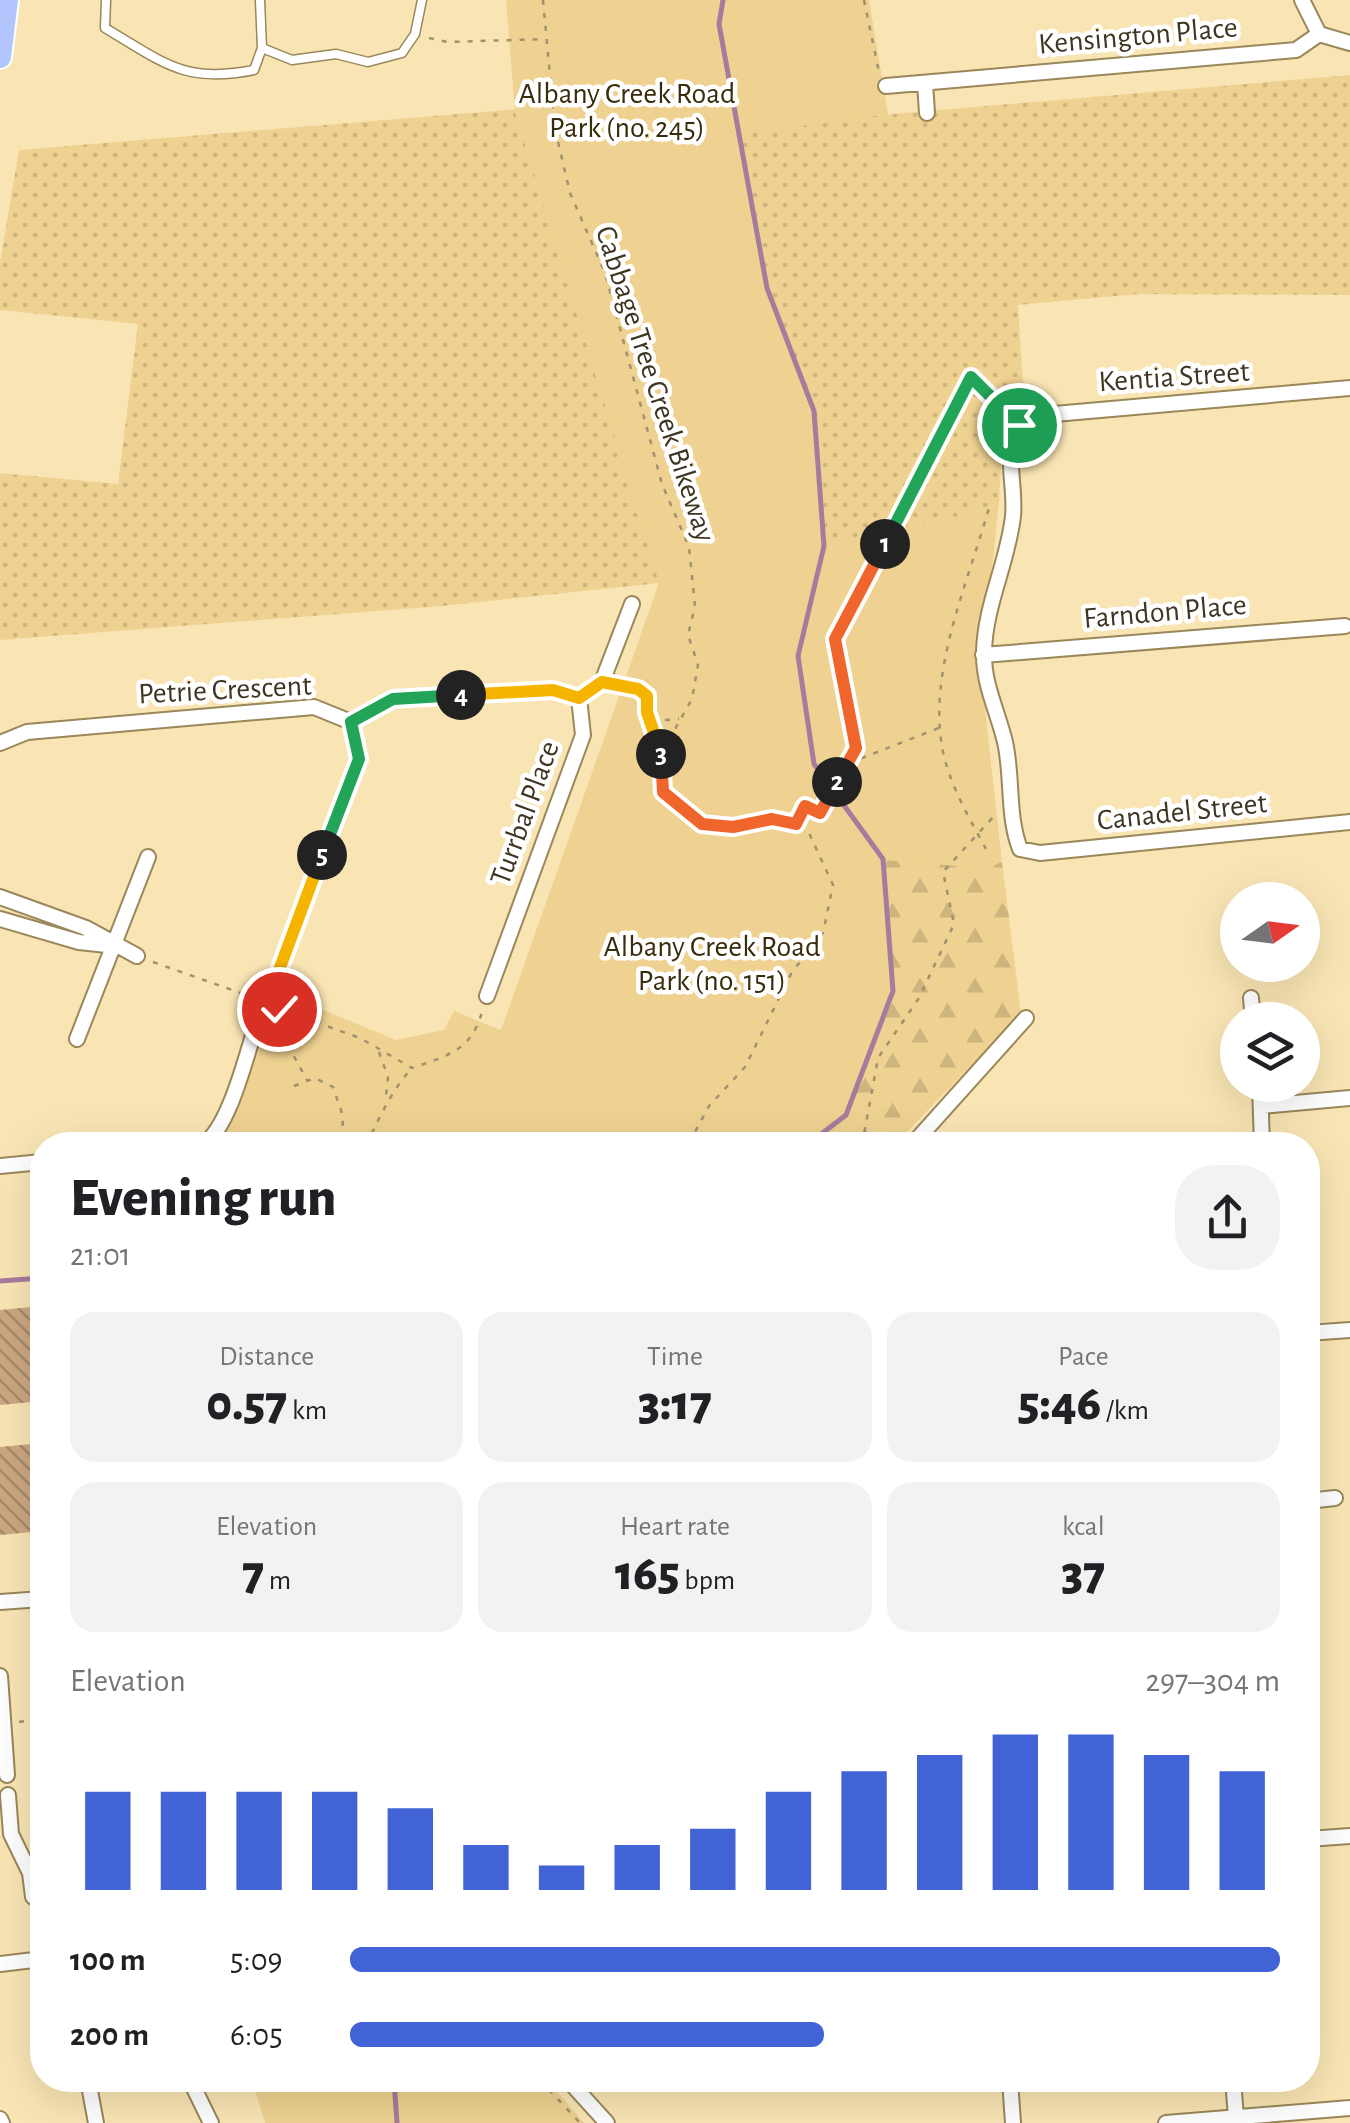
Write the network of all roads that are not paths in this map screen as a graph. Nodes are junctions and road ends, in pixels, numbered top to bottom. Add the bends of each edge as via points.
1 (7, 0) edge
2 (106, 0) edge
3 (260, 0) edge
4 (422, 0) edge
5 (1302, 0) edge
6 (1320, 34) junction
7 (1350, 43) edge
8 (262, 48) junction
9 (0, 58) edge
10 (925, 83) junction
11 (886, 86) road end
12 (928, 113) dead end
13 (1350, 388) edge
14 (632, 604) dead end
15 (1348, 626) edge
16 (984, 655) junction
17 (579, 698) junction
18 (351, 722) junction
19 (0, 743) edge
20 (1350, 822) edge
21 (148, 856) dead end
22 (0, 897) edge
23 (0, 918) edge
24 (113, 946) junction
25 (138, 956) road end
26 (272, 989) junction
27 (486, 996) road end
28 (1251, 998) dead end
29 (1251, 1002) edge
30 (270, 1014) junction
31 (1026, 1018) dead end
32 (77, 1039) dead end
33 (1350, 1098) edge
34 (1262, 1102) edge
35 (1262, 1106) junction
36 (217, 1132) edge
37 (924, 1132) edge
38 (1262, 1132) edge
39 (30, 1163) edge
40 (0, 1166) edge
41 (1350, 1330) edge
42 (1320, 1333) edge
43 (1335, 1498) dead end
44 (1320, 1499) edge
45 (30, 1600) edge
46 (0, 1602) edge
47 (0, 1676) edge
48 (1, 1724) edge
49 (7, 1775) dead end
50 (8, 1796) dead end
51 (1350, 1836) edge
52 (1320, 1839) edge
53 (8, 1846) edge
54 (30, 1872) edge
55 (30, 1960) edge
56 (0, 1964) edge
57 (90, 2092) edge
58 (196, 2092) edge
59 (579, 2092) edge
60 (1011, 2092) edge
61 (1234, 2092) edge
62 (1350, 2108) edge
63 (1236, 2117) junction
64 (96, 2123) edge
65 (210, 2123) edge
66 (607, 2123) edge
67 (1014, 2123) edge
68 (1166, 2123) edge

1 - 9 main road
2 - 8 lane via 106,28 181,70 214,78 254,70
3 - 8 lane
4 - 8 lane via 415,34 402,53 368,62 336,54 292,60
5 - 6 street
6 - 7 street
6 - 10 street, Kensington Place via 1296,50
10 - 11 street, Kensington Place
10 - 12 street
13 - 16 street, Kentia Street via 1044,415 1019,425 1010,454 1013,517
14 - 17 street via 602,682
15 - 16 street, Farndon Place
16 - 20 street, Canadel Street via 1020,849 1040,854
17 - 18 street, Turrbal Place via 553,690 393,699
17 - 27 street, Turrbal Place via 583,735
18 - 19 street, Petrie Crescent via 314,707 27,732
18 - 26 street, Petrie Crescent via 359,759
21 - 24 street
22 - 24 street via 86,928
23 - 24 street
24 - 25 street
24 - 32 street
26 - 30 street via 278,994
26 - 30 street via 252,997 252,1008
28 - 29 street
30 - 36 street
31 - 37 street
33 - 35 street
34 - 35 street
35 - 38 street
39 - 40 street
41 - 42 street
43 - 44 street
45 - 46 street
47 - 48 street
48 - 49 street
50 - 53 street
51 - 52 street
53 - 54 street
55 - 56 street
57 - 64 street
58 - 65 street
59 - 66 street
60 - 67 street
61 - 63 street
62 - 63 street
63 - 68 street

